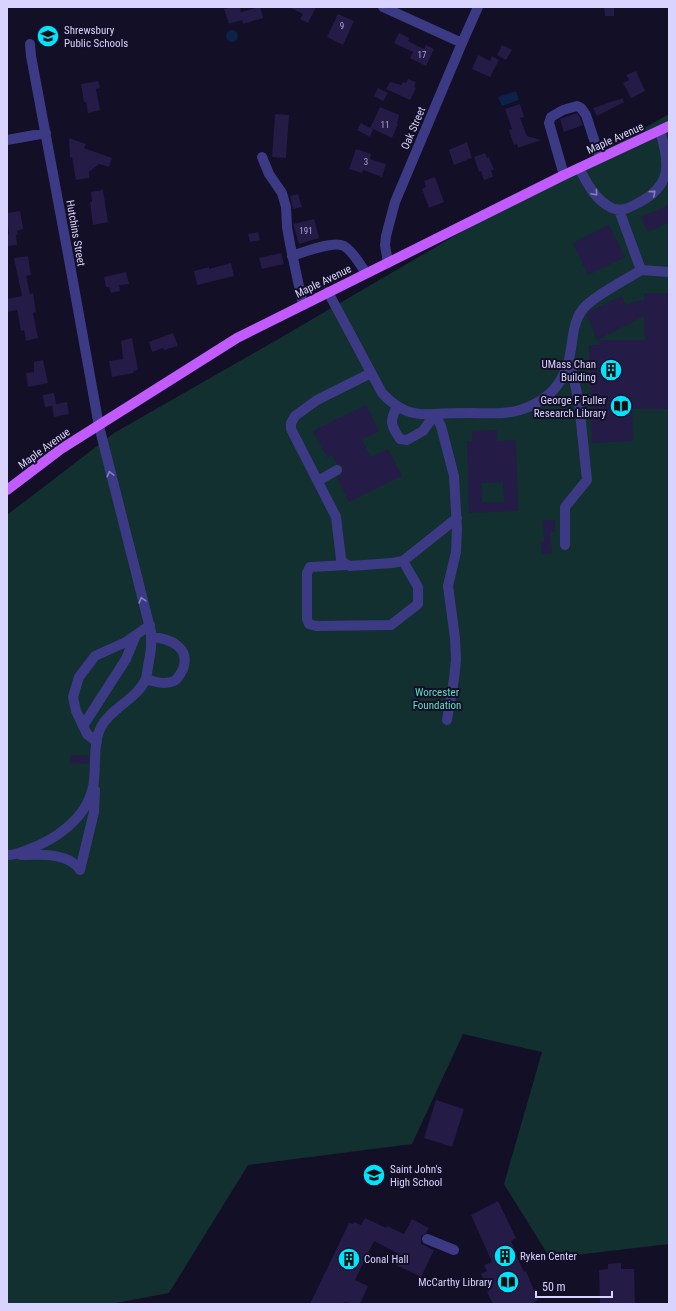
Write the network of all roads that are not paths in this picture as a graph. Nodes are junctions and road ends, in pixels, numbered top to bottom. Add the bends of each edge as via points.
1 (383, 7) edge
2 (478, 7) edge
3 (462, 43) junction
4 (30, 44) dead end
5 (669, 126) edge
6 (660, 131) junction
7 (46, 133) junction
8 (7, 140) edge
9 (262, 157) dead end
10 (600, 158) junction
11 (579, 168) junction
12 (564, 175) junction
13 (619, 210) junction
14 (292, 256) junction
15 (388, 263) junction
16 (641, 270) junction
17 (669, 272) edge
18 (366, 274) junction
19 (328, 292) junction
20 (303, 305) junction
21 (569, 359) junction
22 (371, 373) junction
23 (397, 407) junction
24 (436, 414) junction
25 (98, 426) junction
26 (337, 470) dead end
27 (318, 481) junction
28 (7, 490) edge
29 (457, 518) junction
30 (565, 545) dead end
31 (403, 561) junction
32 (348, 565) junction
33 (150, 625) junction
34 (136, 635) junction
35 (151, 637) junction
36 (146, 679) junction
37 (447, 720) dead end
38 (83, 726) junction
39 (97, 742) junction
40 (94, 783) junction
41 (12, 855) edge
42 (427, 1239) dead end
43 (454, 1250) dead end

1 - 3 street
2 - 3 street, Oak Street
3 - 15 street, Oak Street via 393,207 386,239
4 - 7 street, Hutchins Street
5 - 6 main road, Maple Avenue
6 - 10 main road, Maple Avenue
13 -> 6 street via 652,195 664,179 667,166
7 - 8 street
7 - 25 street, Hutchins Street
9 - 14 street via 282,194 286,207
10 - 11 main road, Maple Avenue
10 - 12 street via 584,111 577,106 563,110 551,117 549,123
11 - 12 main road, Maple Avenue
11 -> 13 street via 596,196
12 - 15 main road, Maple Avenue
13 - 16 street
14 - 18 street via 320,247 344,246
14 - 20 street
15 - 18 main road, Maple Avenue
16 - 17 street
16 - 21 street via 583,309 574,329
18 - 19 main road, Maple Avenue
19 - 20 main road, Maple Avenue
19 - 22 street
20 - 25 main road, Maple Avenue via 237,338
21 - 24 street via 556,388 530,406 497,414
21 - 30 street via 579,403 587,480 565,507
22 - 23 street via 382,393
22 - 27 street via 318,400 295,416 291,423 291,429
23 - 24 street via 411,412
23 - 24 street via 392,416 392,427 400,439 407,440 423,431
24 - 29 street via 454,476
25 - 28 main road, Maple Avenue via 56,453
33 -> 25 street, Hutchins Street
26 - 27 street
27 - 32 street via 336,516 342,559
29 - 31 street
29 - 37 street via 456,550 448,586 456,666
31 - 32 street
31 - 32 street via 418,587 418,604 391,625 309,624 307,573 310,568
33 - 34 street
33 - 35 street, Hutchins Street
34 - 38 street via 126,659
34 - 38 street via 95,656 79,677 73,697
35 - 36 street, Hutchins Street
35 - 36 street via 163,638 177,645 183,653 184,662 181,674 174,681 161,683
36 - 39 street via 138,692 106,720 100,729
38 - 39 street via 87,734
39 - 40 street
40 - 41 street via 86,804 65,829 44,843
40 - 41 street via 94,812 80,870 70,860 61,857
42 - 43 street

